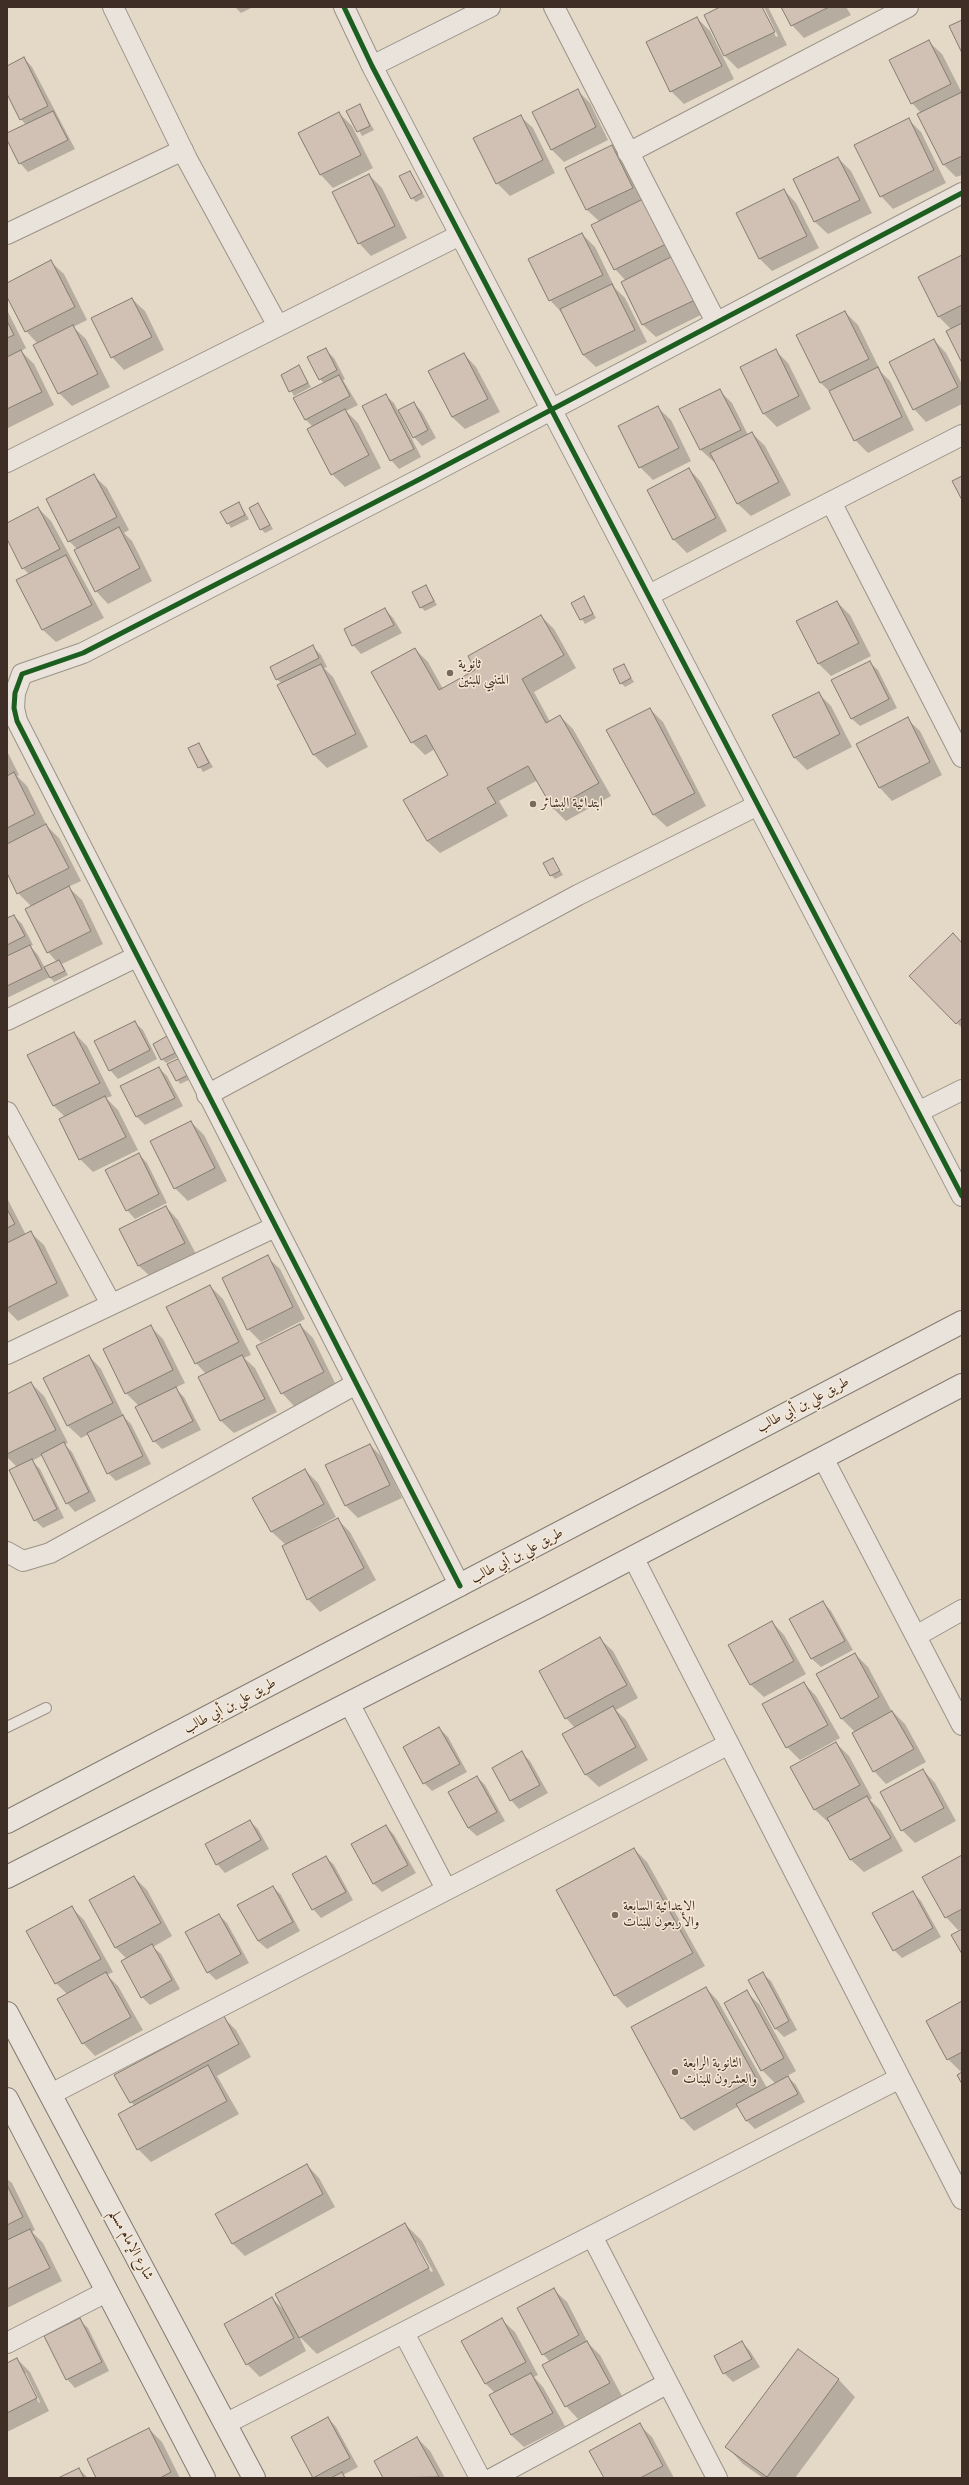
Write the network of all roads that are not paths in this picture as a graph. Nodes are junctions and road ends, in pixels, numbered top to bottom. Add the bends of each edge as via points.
1 (113, 7) edge
2 (344, 7) edge
3 (490, 7) edge
4 (554, 7) edge
5 (908, 7) edge
6 (372, 66) junction
7 (183, 150) junction
8 (628, 153) junction
9 (962, 193) edge
10 (7, 234) edge
11 (460, 235) junction
12 (716, 322) junction
13 (278, 326) junction
14 (552, 409) junction
15 (962, 435) edge
16 (7, 462) edge
17 (831, 502) junction
18 (649, 595) junction
19 (14, 678) edge
20 (962, 757) edge
21 (758, 805) junction
22 (136, 957) junction
23 (7, 1020) edge
24 (962, 1090) edge
25 (207, 1095) junction
26 (7, 1112) edge
27 (918, 1112) junction
28 (962, 1196) edge
29 (275, 1227) junction
30 (111, 1304) junction
31 (962, 1322) edge
32 (7, 1354) edge
33 (356, 1384) junction
34 (962, 1385) edge
35 (823, 1458) junction
36 (7, 1552) edge
37 (633, 1557) junction
38 (460, 1586) junction
39 (962, 1610) edge
40 (916, 1636) junction
41 (348, 1703) junction
42 (46, 1708) dead end
43 (962, 1725) edge
44 (7, 1727) edge
45 (729, 1744) junction
46 (7, 1822) edge
47 (7, 1877) edge
48 (446, 1889) junction
49 (7, 2013) edge
50 (900, 2078) junction
51 (50, 2094) junction
52 (7, 2098) edge
53 (962, 2199) edge
54 (592, 2236) junction
55 (106, 2292) junction
56 (404, 2333) junction
57 (7, 2343) edge
58 (668, 2383) junction
59 (227, 2423) junction
60 (204, 2478) edge
61 (254, 2478) edge
62 (480, 2478) edge
63 (493, 2478) edge
64 (717, 2478) edge

1 - 7 street
2 - 6 street
3 - 6 street
4 - 8 street
5 - 8 street
6 - 11 street
7 - 10 street
7 - 13 street
8 - 12 street
9 - 12 street
11 - 13 street
11 - 14 street
12 - 14 street
13 - 16 street
14 - 18 street
14 - 19 street via 83,653
15 - 17 street
17 - 18 street
17 - 20 street
18 - 21 street
19 - 22 street via 17,721
21 - 25 street via 578,895
21 - 27 street
22 - 23 street
22 - 25 street
24 - 27 street
25 - 29 street
26 - 30 street
27 - 28 street
29 - 30 street
29 - 33 street
30 - 32 street
31 - 38 main road, طريق علي بن أبي طالب
33 - 36 street via 50,1552 23,1561
33 - 38 street
34 - 35 main road
35 - 37 main road
35 - 40 street
37 - 41 main road
37 - 45 street
38 - 46 main road, طريق علي بن أبي طالب
39 - 40 street
40 - 43 street
41 - 47 main road
41 - 48 street
42 - 44 lane
45 - 48 street
45 - 50 street
48 - 51 street
49 - 51 main road, شارع الإمام مسلم
50 - 53 street
50 - 54 street
51 - 59 main road, شارع الإمام مسلم
52 - 55 main road
54 - 56 street
54 - 58 street
55 - 57 street
55 - 60 main road
56 - 59 street
56 - 62 street
58 - 63 street
58 - 64 street
59 - 61 main road, شارع الإمام مسلم

